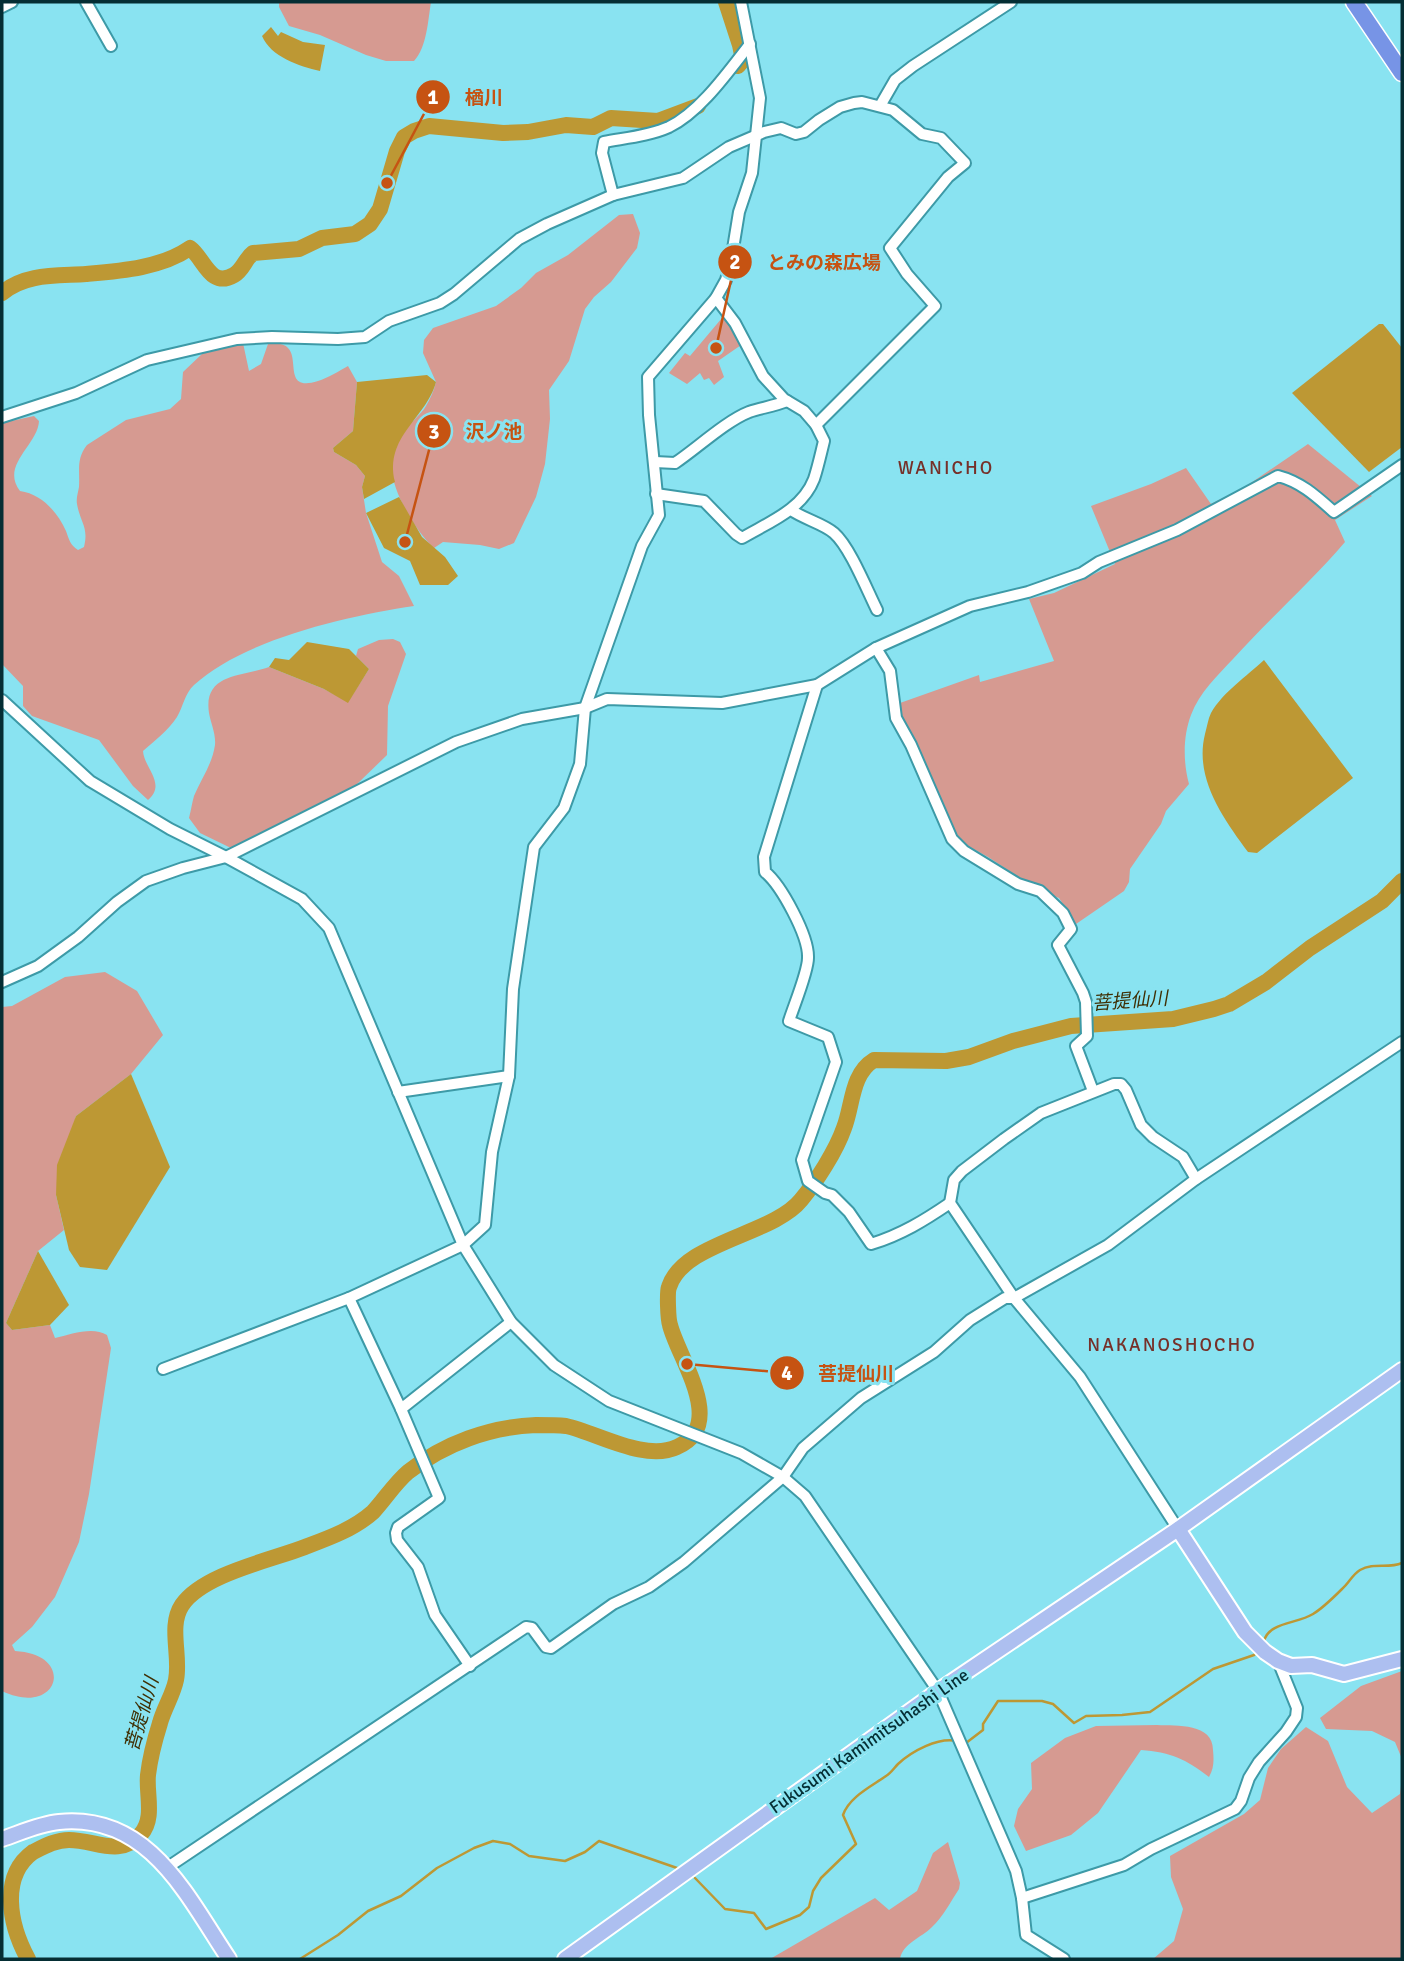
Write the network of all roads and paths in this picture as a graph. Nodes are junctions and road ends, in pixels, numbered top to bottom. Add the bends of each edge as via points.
1 (12, 2) edge
2 (86, 2) edge
3 (741, 2) edge
4 (1011, 2) edge
5 (1354, 2) edge
6 (2, 7) edge
7 (750, 44) junction
8 (111, 46) dead end
9 (1402, 73) edge
10 (880, 106) junction
11 (754, 137) junction
12 (613, 195) junction
13 (716, 298) junction
14 (787, 401) junction
15 (2, 417) edge
16 (816, 425) junction
17 (655, 462) junction
18 (1402, 465) edge
19 (656, 494) junction
20 (791, 510) junction
21 (877, 610) dead end
22 (876, 648) junction
23 (817, 685) junction
24 (2, 699) edge
25 (585, 708) junction
26 (226, 857) junction
27 (2, 982) edge
28 (1402, 1042) edge
29 (509, 1076) junction
30 (1093, 1091) junction
31 (398, 1092) junction
32 (1196, 1180) junction
33 (950, 1203) junction
34 (463, 1245) junction
35 (349, 1298) junction
36 (1014, 1298) junction
37 (511, 1322) junction
38 (163, 1369) dead end
39 (1402, 1370) edge
40 (401, 1409) junction
41 (783, 1477) junction
42 (1178, 1529) junction
43 (1402, 1659) edge
44 (1278, 1661) junction
45 (470, 1666) junction
46 (938, 1690) junction
47 (2, 1839) edge
48 (168, 1867) junction
49 (1022, 1898) junction
50 (229, 1959) edge
51 (565, 1959) edge
52 (1064, 1959) edge

1 - 6 street
2 - 8 street
3 - 7 street
4 - 10 street via 904,73 889,87
5 - 9 highway
7 - 11 street via 760,98
7 - 12 street via 706,97 672,126 604,142 602,153
10 - 11 street via 854,103 840,107 804,132 781,128
10 - 16 street via 902,116 922,134 941,138 965,163 890,248 935,306
11 - 12 street via 683,178
11 - 13 street via 752,173 738,212 736,242
12 - 15 street via 519,239 440,303 389,321 365,337 237,339 147,360 76,393
13 - 14 street via 763,376
13 - 17 street via 648,377
14 - 16 street
14 - 17 street via 735,419 675,464
16 - 20 street via 824,441 816,471
17 - 19 street
18 - 22 street via 1334,512 1310,491 1278,477 1082,573 970,606
19 - 20 street via 704,501 742,538
19 - 25 street via 659,515 642,546
20 - 21 street via 833,531
22 - 23 street
22 - 30 street via 890,670 896,718 952,839 1018,884 1040,891 1063,913 1071,929 1058,944 1086,1003 1087,1036 1076,1046
23 - 25 street via 722,703 607,699
23 - 33 street via 764,857 765,872 797,920 808,958 789,1021 828,1037 836,1062 802,1160 808,1181 832,1195 872,1244 922,1222
24 - 26 street via 90,781
25 - 26 street via 522,719 456,742
25 - 29 street via 580,764 564,808 534,847 513,989
26 - 27 street via 146,881 38,966
26 - 31 street via 302,899 330,928
28 - 32 street
29 - 31 street
29 - 34 street via 492,1152 485,1225
30 - 32 street via 1121,1084 1141,1125 1183,1157
30 - 33 street via 1041,1113 961,1171 954,1180
31 - 34 street
32 - 36 street via 1108,1245
33 - 36 street
34 - 35 street
34 - 37 street
35 - 38 street
35 - 40 street
36 - 41 street via 1005,1298 970,1320 934,1352 861,1398 803,1448
36 - 42 street via 1080,1377
37 - 40 street
37 - 41 street via 554,1365 609,1402 741,1453
39 - 42 main road, Fukusumi Kamimitsuhashi Line
40 - 45 street via 439,1498 398,1527 397,1540 418,1567 435,1615
41 - 45 street via 684,1562 649,1587 613,1604 554,1647 546,1647 529,1627
41 - 46 street via 805,1496
42 - 44 main road via 1245,1632
42 - 46 main road, Fukusumi Kamimitsuhashi Line
43 - 44 main road via 1344,1674
44 - 49 street via 1297,1708 1296,1717 1259,1762 1235,1809 1124,1865
45 - 48 street
46 - 49 street via 1016,1871
46 - 51 main road, Fukusumi Kamimitsuhashi Line
47 - 48 main road via 47,1824 77,1821 127,1834
48 - 50 main road
49 - 52 street via 1026,1935

